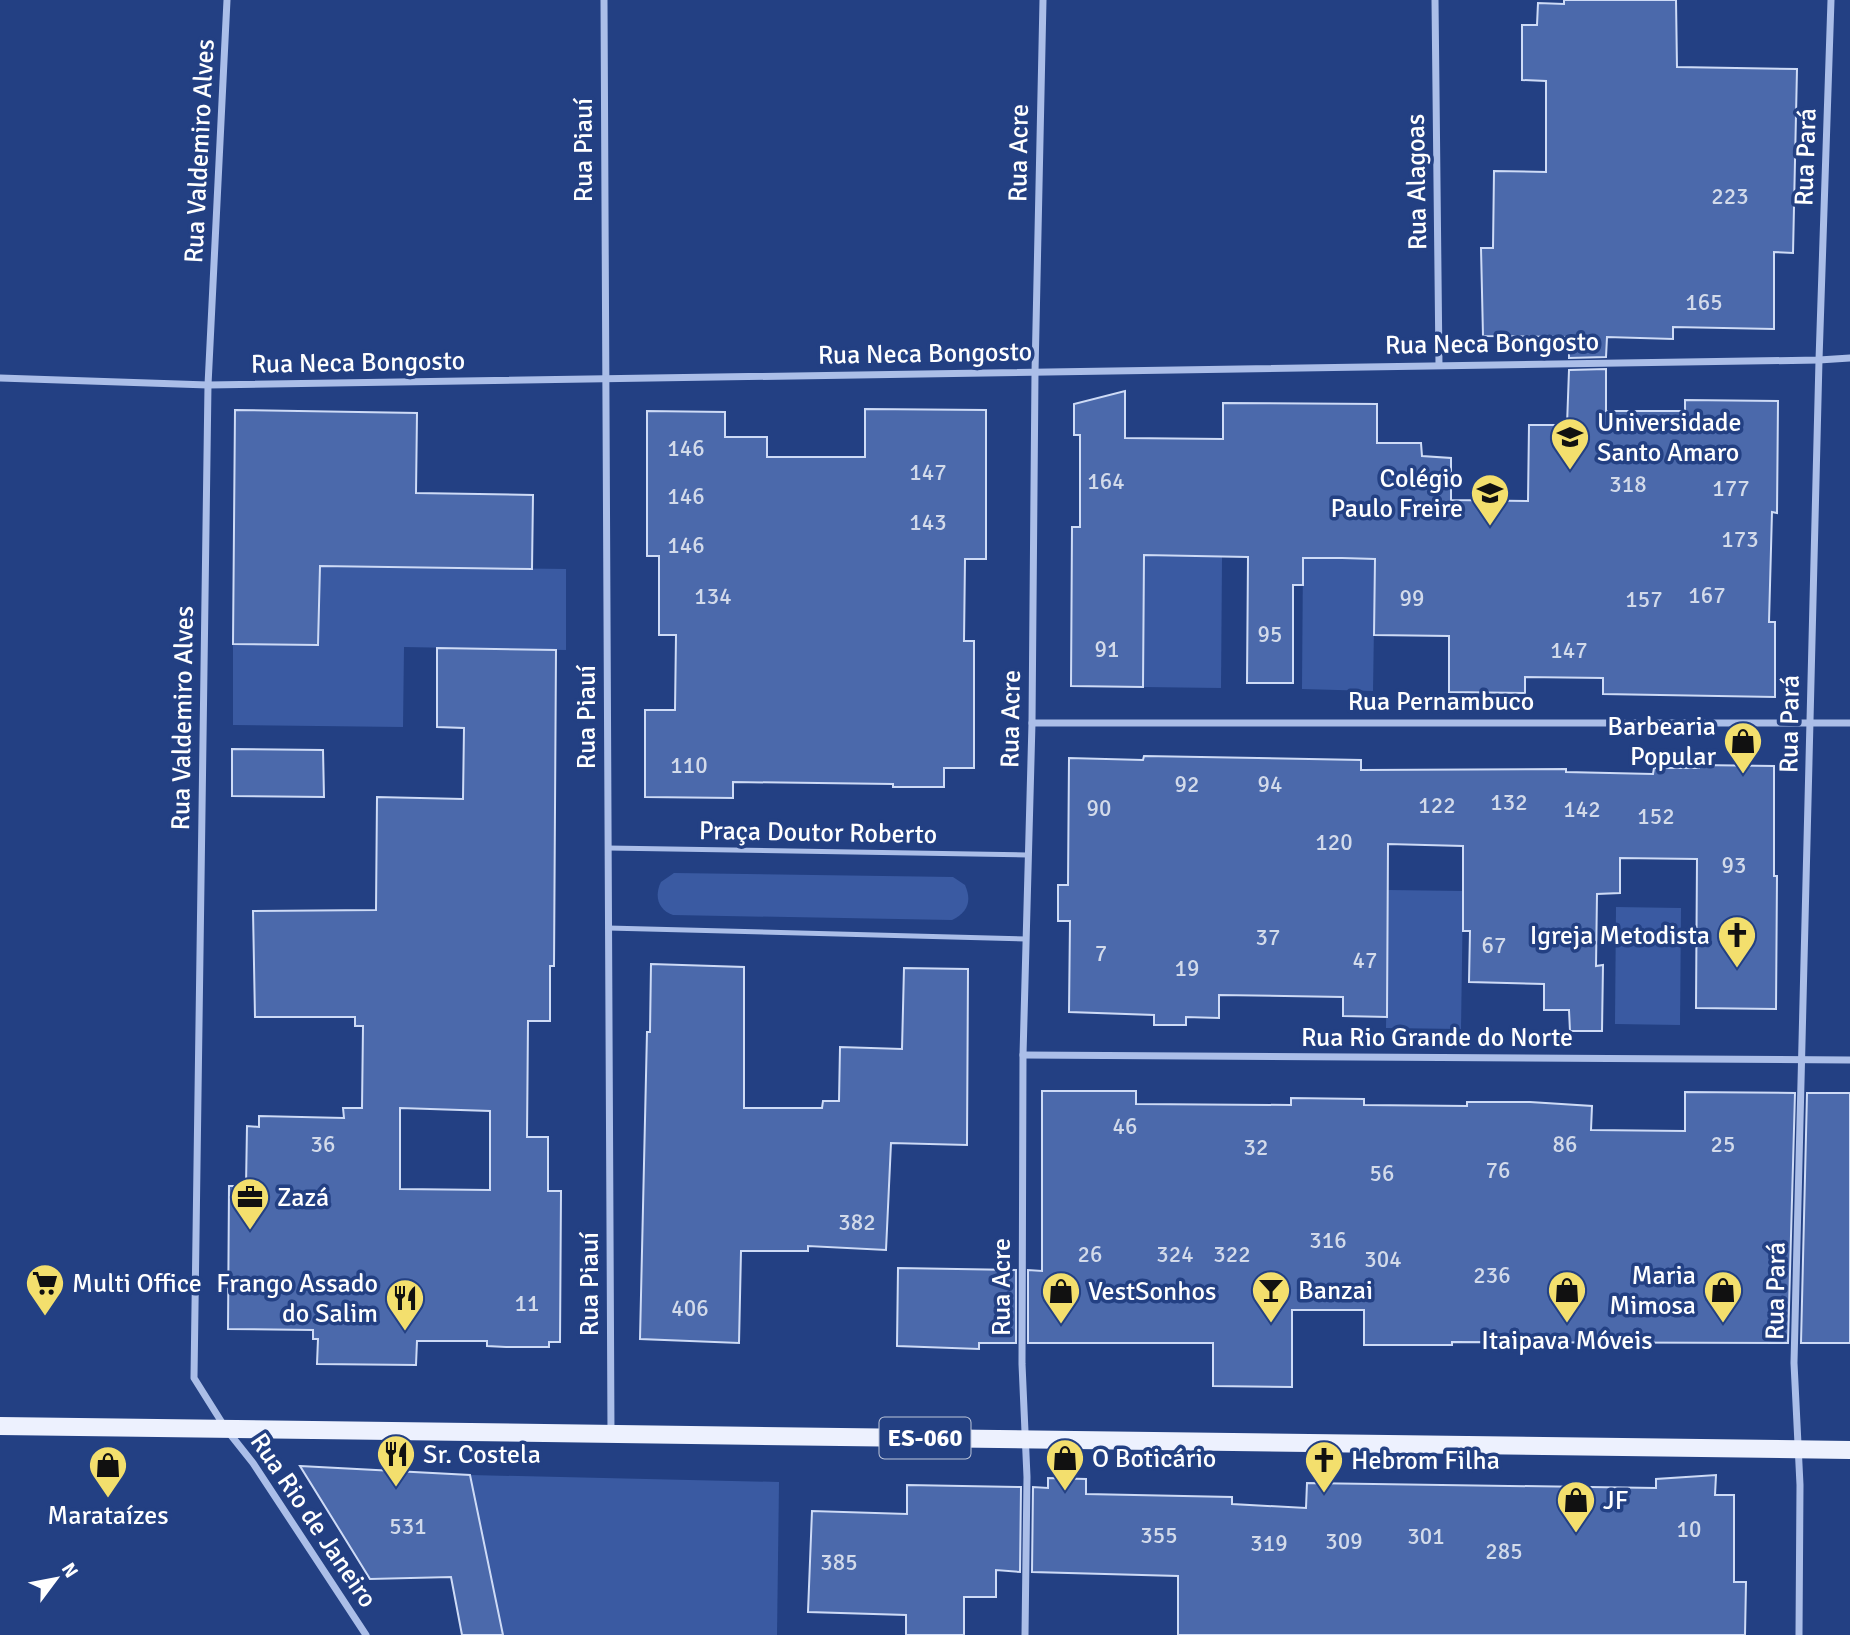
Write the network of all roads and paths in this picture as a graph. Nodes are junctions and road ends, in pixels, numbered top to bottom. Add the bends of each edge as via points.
1 (228, 0) edge
2 (604, 0) edge
3 (1042, 0) edge
4 (1435, 0) edge
5 (1831, 0) edge
6 (1850, 358) edge
7 (1819, 360) junction
8 (1439, 365) junction
9 (1035, 373) junction
10 (0, 378) edge
11 (605, 380) junction
12 (208, 385) junction
13 (1810, 722) junction
14 (1032, 723) junction
15 (1850, 723) edge
16 (608, 848) junction
17 (1027, 855) junction
18 (608, 928) junction
19 (1026, 939) junction
20 (1023, 1055) junction
21 (1802, 1060) junction
22 (1850, 1060) edge
23 (0, 1426) edge
24 (226, 1429) junction
25 (611, 1434) junction
26 (1027, 1440) junction
27 (1798, 1450) junction
28 (1850, 1450) edge
29 (366, 1635) edge
30 (1025, 1635) edge
31 (1799, 1635) edge

1 - 12 street, Rua Valdemiro Alves
2 - 11 street, Rua Piauí
3 - 9 street, Rua Acre
4 - 8 street, Rua Alagoas
5 - 7 street, Rua Pará
6 - 7 street, Rua Neca Bongosto
7 - 8 street, Rua Neca Bongosto
7 - 13 street, Rua Pará
8 - 9 street, Rua Neca Bongosto
9 - 11 street, Rua Neca Bongosto
9 - 14 street, Rua Acre
10 - 12 street, Rua Neca Bongosto
11 - 12 street, Rua Neca Bongosto
11 - 16 street, Rua Piauí
12 - 24 street, Rua Valdemiro Alves via 194,1378
13 - 14 street, Rua Pernambuco
13 - 15 street, Rua Pernambuco
13 - 21 street, Rua Pará
14 - 17 street, Rua Acre
16 - 17 lane, Praça Doutor Roberto
16 - 18 street, Rua Piauí
17 - 19 street, Rua Acre
18 - 19 lane
18 - 25 street, Rua Piauí
19 - 20 street, Rua Acre
20 - 21 street, Rua Rio Grande do Norte
20 - 26 street, Rua Acre via 1022,1364
21 - 22 street, Rua Rio Grande do Norte
21 - 27 street, Rua Pará via 1794,1363
23 - 24 main road, ES-060
24 - 25 main road, ES-060
24 - 29 street, Rua Rio de Janeiro
25 - 26 main road, ES-060
26 - 27 main road, ES-060
26 - 30 street, Rua Acre
27 - 28 main road, ES-060
27 - 31 street, Rua Pará

